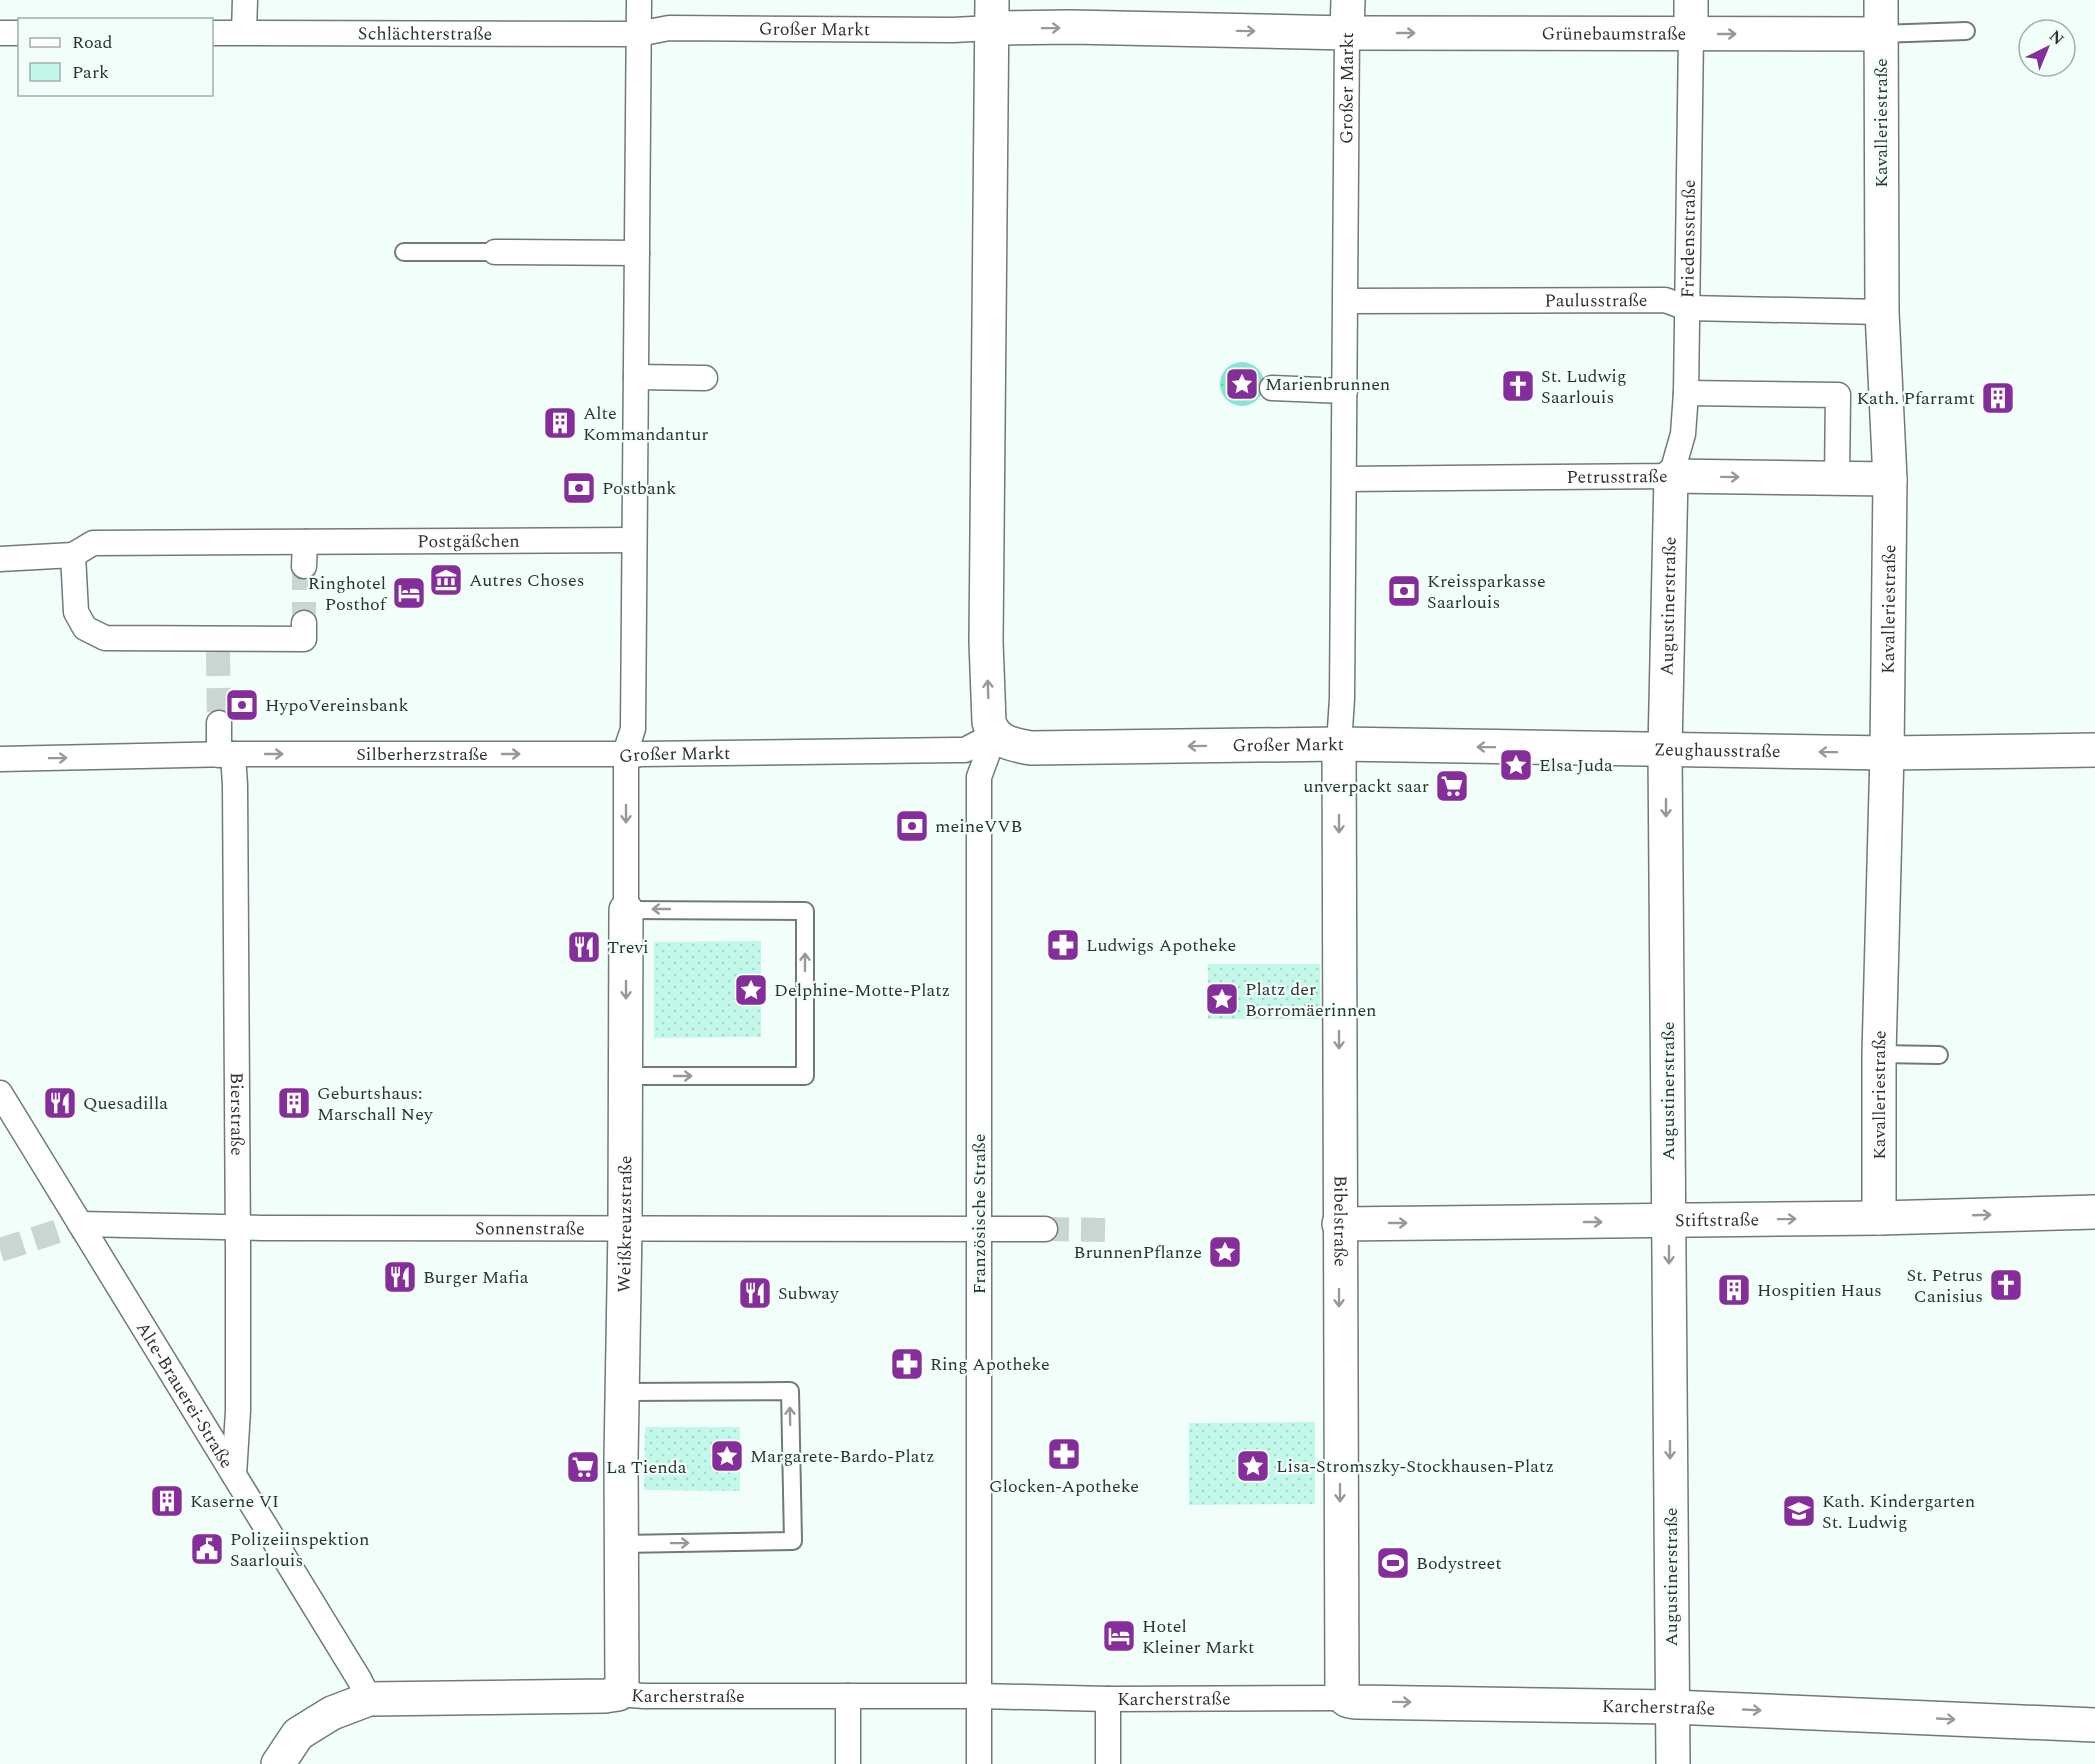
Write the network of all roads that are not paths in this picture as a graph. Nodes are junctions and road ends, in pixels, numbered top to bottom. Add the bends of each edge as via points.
1 (245, 0) edge
2 (1348, 0) edge
3 (1691, 0) edge
4 (1881, 0) edge
5 (639, 1) edge
6 (992, 14) edge
7 (1966, 31) dead end
8 (244, 32) junction
9 (0, 33) edge
10 (18, 33) edge
11 (213, 33) edge
12 (1347, 33) junction
13 (638, 34) junction
14 (1691, 34) junction
15 (1880, 34) junction
16 (404, 252) dead end
17 (495, 252) joint
18 (637, 253) junction
19 (1346, 301) junction
20 (1687, 308) junction
21 (1882, 312) junction
22 (636, 376) junction
23 (705, 378) dead end
24 (1272, 388) dead end
25 (1345, 391) junction
26 (1686, 393) junction
27 (1671, 476) junction
28 (1344, 479) junction
29 (1837, 479) junction
30 (1890, 479) junction
31 (634, 540) junction
32 (305, 542) junction
33 (73, 555) junction
34 (0, 559) edge
35 (304, 566) tunnel mouth
36 (304, 623) tunnel mouth
37 (219, 723) tunnel mouth
38 (995, 734) junction
39 (1339, 744) junction
40 (1665, 750) junction
41 (2095, 750) edge
42 (1887, 753) junction
43 (226, 754) junction
44 (624, 756) junction
45 (0, 759) edge
46 (626, 910) junction
47 (1879, 1054) junction
48 (1939, 1055) dead end
49 (624, 1076) junction
50 (0, 1093) edge
51 (2095, 1212) edge
52 (1880, 1218) junction
53 (1669, 1221) junction
54 (80, 1224) junction
55 (1339, 1224) junction
56 (237, 1226) junction
57 (625, 1228) junction
58 (979, 1228) junction
59 (1045, 1229) tunnel mouth
60 (623, 1392) junction
61 (234, 1475) junction
62 (622, 1544) junction
63 (618, 1694) junction
64 (848, 1696) junction
65 (979, 1696) junction
66 (1344, 1698) junction
67 (369, 1699) junction
68 (1108, 1699) junction
69 (1672, 1707) junction
70 (2095, 1725) edge
71 (278, 1764) edge
72 (848, 1764) edge
73 (979, 1764) edge
74 (1108, 1764) edge
75 (1673, 1764) edge

1 - 8 street
2 - 12 street
3 - 14 street, Friedensstraße
4 - 15 street, Kavalleriestraße
5 - 13 street, Großer Markt
6 -> 12 street, Großer Markt via 1071,27
6 - 13 street, Großer Markt via 941,30 669,28
38 -> 6 street via 988,714 986,642
7 - 15 lane
8 - 11 street, Schlächterstraße
8 - 13 street, Schlächterstraße
9 - 10 street
12 -> 14 street, Grünebaumstraße
12 - 19 street, Großer Markt
13 - 18 street, Großer Markt
14 -> 15 street, Grünebaumstraße
14 - 20 street, Friedensstraße
15 - 21 street, Kavalleriestraße
16 - 17 lane
17 - 18 street
18 - 22 street, Großer Markt
19 - 20 street, Paulusstraße via 1665,300
19 - 25 street, Großer Markt
20 - 21 street, Paulusstraße
20 - 26 street, Friedensstraße
21 - 30 street, Kavalleriestraße
22 - 23 street
22 - 31 street, Großer Markt
24 - 25 street
25 - 28 street, Großer Markt
26 - 27 street, Friedensstraße via 1683,434
26 - 29 street via 1838,395
27 - 28 street, Petrusstraße
27 -> 29 street, Petrusstraße
27 - 40 street, Augustinerstraße
28 - 39 street, Großer Markt
29 - 30 street, Petrusstraße
30 - 42 street, Kavalleriestraße
31 - 32 street, Postgäßchen
31 - 44 street, Großer Markt via 633,729
32 - 33 street, Postgäßchen via 93,543
32 - 35 street
33 - 34 street, Postgäßchen
33 - 36 street via 76,612 85,628 105,638 218,646 304,639
37 - 43 street
39 -> 38 street, Großer Markt via 1031,748 1006,742
38 - 44 street, Großer Markt via 965,750
38 - 58 street, Französische Straße via 979,777
40 -> 39 street, Zeughausstraße
39 -> 55 street, Bibelstraße
42 -> 40 street, Zeughausstraße
40 -> 53 street, Augustinerstraße
41 - 42 street, Zeughausstraße
42 - 47 street, Kavalleriestraße
43 -> 44 street, Silberherzstraße
45 -> 43 street, Silberherzstraße
43 - 56 street, Bierstraße via 235,784
44 -> 46 street, Weißkreuzstraße
46 -> 49 street, Weißkreuzstraße
49 -> 46 lane via 805,1076 805,910
47 - 48 lane
47 - 52 street, Kavalleriestraße
49 - 57 street, Weißkreuzstraße
50 - 54 street, Alte-Brauerei-Straße
52 -> 51 street, Stiftstraße
53 -> 52 street, Stiftstraße
55 -> 53 street, Stiftstraße
53 -> 69 street, Augustinerstraße
54 - 56 street, Sonnenstraße
54 - 61 street, Alte-Brauerei-Straße
55 -> 66 street, Bibelstraße
56 - 57 street, Sonnenstraße
56 - 61 street, Bierstraße via 238,1411
57 - 58 street, Sonnenstraße
57 - 60 street, Weißkreuzstraße
58 - 59 street
58 - 65 street, Französische Straße
60 - 62 street, Weißkreuzstraße
62 -> 60 lane via 793,1541 790,1391
61 - 67 street, Alte-Brauerei-Straße
62 - 63 street, Weißkreuzstraße via 623,1682
63 - 64 street, Karcherstraße
63 - 67 street, Karcherstraße
64 - 65 street, Karcherstraße
64 - 72 street
65 - 68 street, Karcherstraße
65 - 73 street, Französische Straße
66 - 68 street, Karcherstraße
66 -> 69 street, Karcherstraße via 1367,1702
67 - 71 street, Karcherstraße via 332,1713 298,1734
68 - 74 street
69 -> 70 street, Karcherstraße
69 - 75 street, Augustinerstraße

